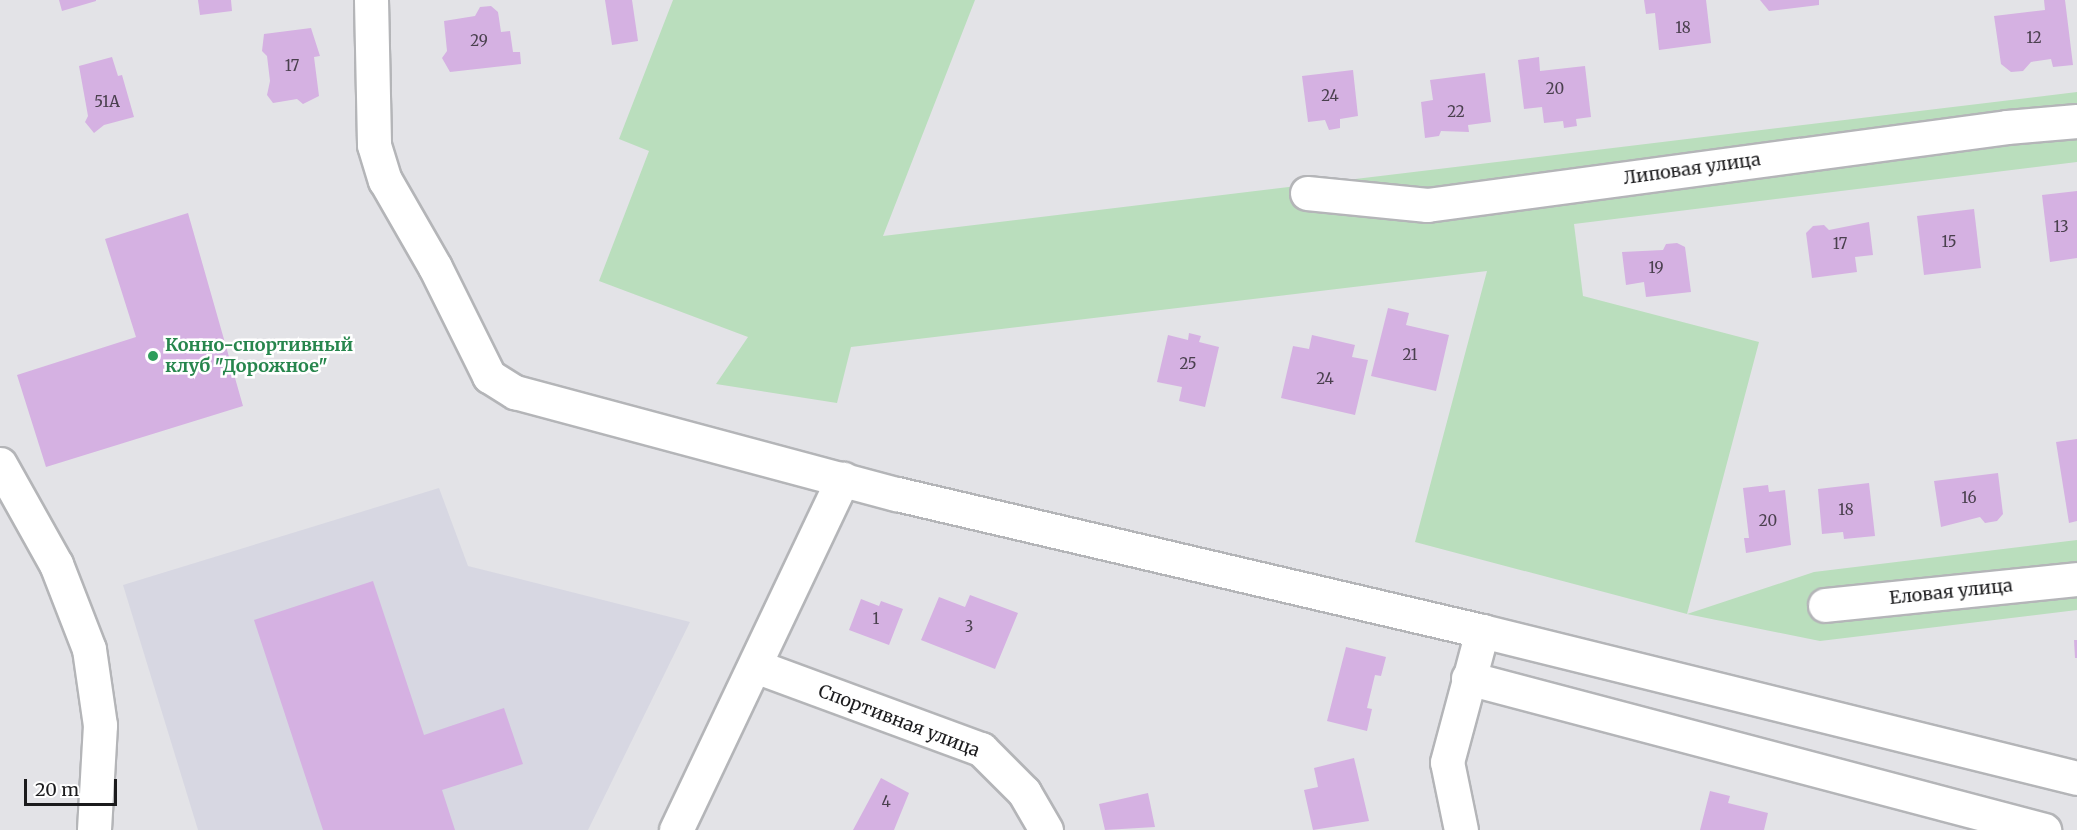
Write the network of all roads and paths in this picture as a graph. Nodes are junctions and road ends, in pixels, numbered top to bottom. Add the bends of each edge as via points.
1 (370, 0) edge
2 (2077, 121) edge
3 (1307, 193) dead end
4 (0, 464) edge
5 (843, 479) junction
6 (2077, 579) edge
7 (1825, 605) dead end
8 (1482, 631) junction
9 (755, 666) junction
10 (1468, 678) junction
11 (2077, 778) edge
12 (94, 830) edge
13 (676, 830) edge
14 (1046, 830) edge
15 (1461, 830) edge
16 (2044, 830) edge

1 - 5 street via 374,144 385,180 435,267 489,376 515,392
2 - 3 street, Липовая улица via 2007,127 1427,205
4 - 12 street via 56,564 89,649 100,725
5 - 8 street
5 - 9 street
6 - 7 street, Еловая улица
8 - 10 street
8 - 11 street
9 - 13 street
9 - 14 street, Спортивная улица via 981,748 1024,792
10 - 15 street via 1447,762
10 - 16 street

